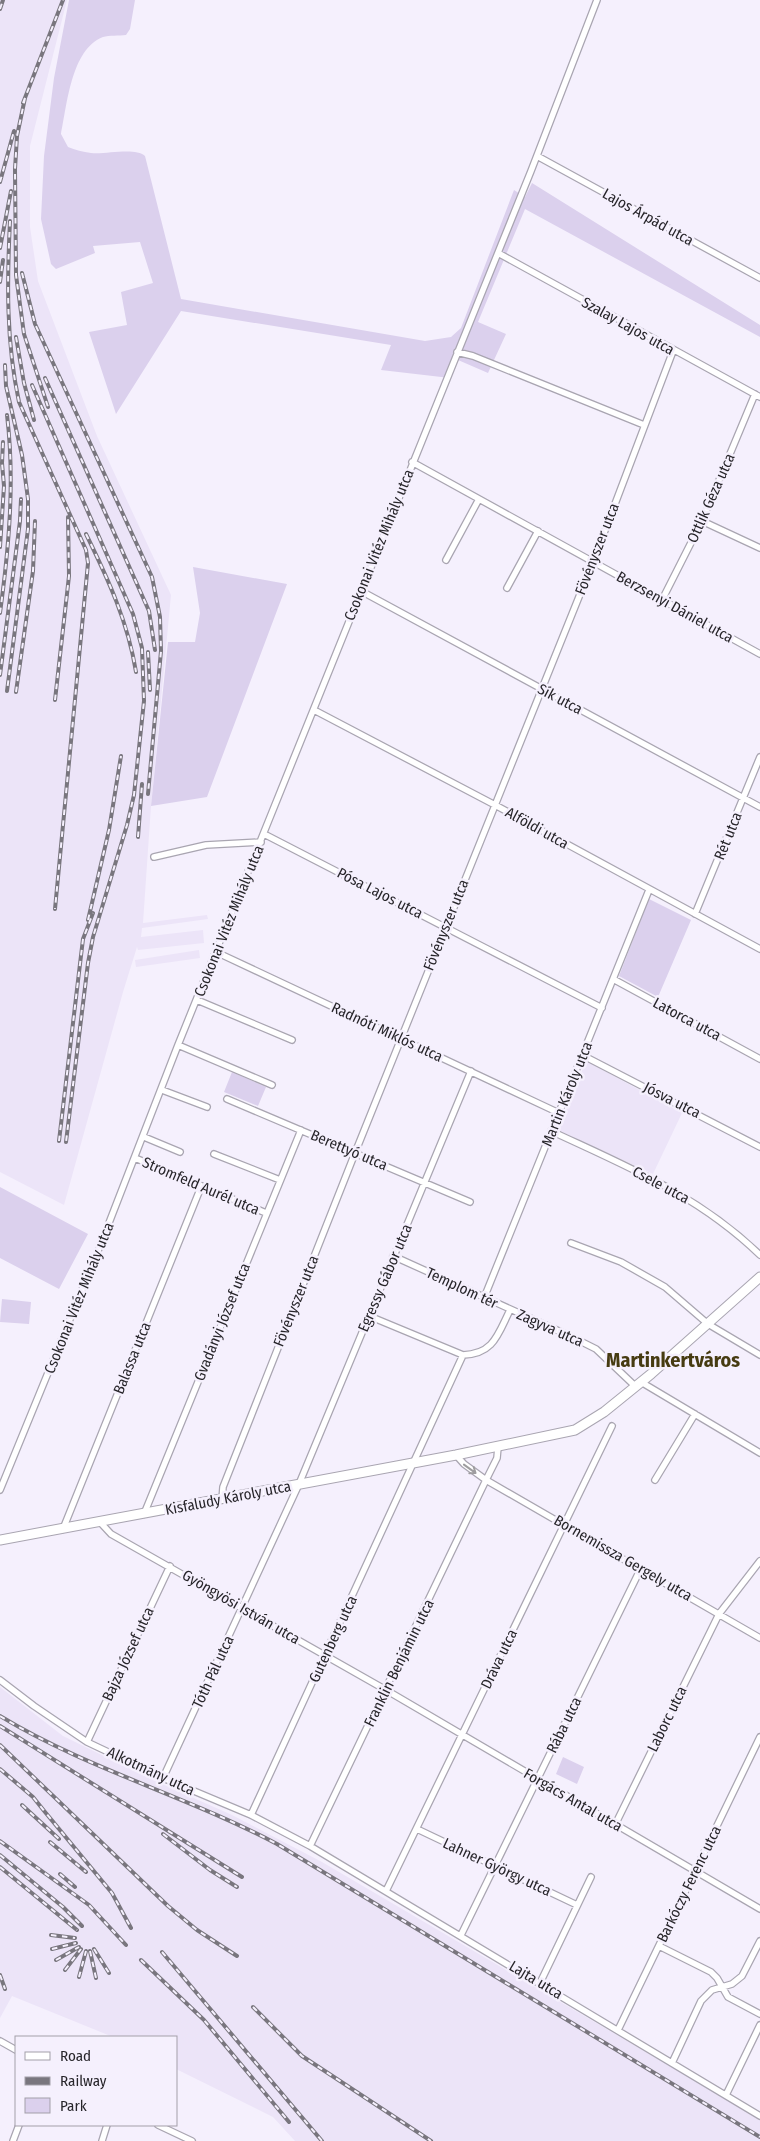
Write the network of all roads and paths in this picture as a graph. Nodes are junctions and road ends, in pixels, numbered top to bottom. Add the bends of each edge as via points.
1 (597, 0) edge
2 (537, 156) junction
3 (498, 253) junction
4 (760, 278) edge
5 (673, 351) junction
6 (457, 352) junction
7 (758, 396) edge
8 (644, 425) junction
9 (412, 462) junction
10 (479, 499) junction
11 (702, 520) junction
12 (538, 531) junction
13 (760, 548) edge
14 (446, 560) dead end
15 (593, 562) junction
16 (507, 588) dead end
17 (361, 592) junction
18 (662, 600) junction
19 (760, 654) edge
20 (542, 689) junction
21 (314, 710) junction
22 (760, 757) edge
23 (743, 797) junction
24 (495, 805) junction
25 (760, 807) edge
26 (264, 834) junction
27 (261, 842) junction
28 (154, 858) dead end
29 (649, 890) junction
30 (695, 914) junction
31 (446, 927) junction
32 (760, 949) edge
33 (216, 952) junction
34 (613, 979) junction
35 (197, 1000) junction
36 (602, 1008) junction
37 (401, 1039) junction
38 (292, 1040) dead end
39 (178, 1045) junction
40 (582, 1055) junction
41 (760, 1058) edge
42 (471, 1071) junction
43 (272, 1085) dead end
44 (162, 1090) junction
45 (227, 1099) dead end
46 (207, 1107) dead end
47 (559, 1112) junction
48 (302, 1130) junction
49 (552, 1131) junction
50 (144, 1137) junction
51 (760, 1147) edge
52 (180, 1152) dead end
53 (355, 1153) junction
54 (214, 1154) dead end
55 (135, 1158) junction
56 (280, 1180) junction
57 (424, 1182) junction
58 (201, 1187) junction
59 (470, 1202) dead end
60 (266, 1213) junction
61 (571, 1243) dead end
62 (760, 1255) edge
63 (393, 1256) junction
64 (760, 1277) edge
65 (484, 1298) junction
66 (510, 1310) junction
67 (369, 1316) junction
68 (708, 1324) junction
69 (760, 1355) edge
70 (464, 1356) junction
71 (638, 1384) junction
72 (695, 1414) junction
73 (612, 1426) dead end
74 (498, 1447) junction
75 (760, 1454) edge
76 (456, 1455) junction
77 (414, 1463) junction
78 (486, 1480) junction
79 (655, 1480) dead end
80 (299, 1484) junction
81 (0, 1490) edge
82 (222, 1500) junction
83 (144, 1514) junction
84 (99, 1521) junction
85 (564, 1523) junction
86 (63, 1529) junction
87 (0, 1540) edge
88 (760, 1561) edge
89 (170, 1566) junction
90 (641, 1568) junction
91 (243, 1608) junction
92 (719, 1614) junction
93 (760, 1638) edge
94 (325, 1656) junction
95 (0, 1680) edge
96 (386, 1690) junction
97 (463, 1735) junction
98 (760, 1737) edge
99 (87, 1742) junction
100 (163, 1778) junction
101 (538, 1780) junction
102 (252, 1815) junction
103 (615, 1824) junction
104 (417, 1829) junction
105 (310, 1846) junction
106 (496, 1866) junction
107 (695, 1871) junction
108 (590, 1876) dead end
109 (386, 1891) junction
110 (577, 1905) junction
111 (760, 1909) edge
112 (461, 1935) junction
113 (760, 1941) edge
114 (659, 1946) junction
115 (540, 1982) junction
116 (722, 1987) junction
117 (760, 2014) edge
118 (760, 2025) edge
119 (618, 2030) junction
120 (0, 2041) edge
121 (15, 2049) edge
122 (672, 2063) junction
123 (726, 2095) junction
124 (760, 2116) edge
125 (19, 2126) edge
126 (108, 2126) edge
127 (160, 2126) edge
128 (13, 2141) edge
129 (102, 2141) edge
130 (192, 2141) edge

1 - 2 street, Csokonai Vitéz Mihály utca
2 - 3 street, Csokonai Vitéz Mihály utca
2 - 4 street, Lajos Árpád utca
3 - 5 street, Szalay Lajos utca
3 - 6 street, Csokonai Vitéz Mihály utca
5 - 7 street, Szalay Lajos utca
5 - 8 street, Fövényszer utca
6 - 8 street
6 - 9 street, Csokonai Vitéz Mihály utca
7 - 11 street, Ottlik Géza utca
8 - 15 street, Fövényszer utca
9 - 10 street, Berzsenyi Dániel utca
9 - 17 street, Csokonai Vitéz Mihály utca
10 - 12 street, Berzsenyi Dániel utca
10 - 14 street
11 - 13 street
11 - 18 street, Ottlik Géza utca
12 - 15 street, Berzsenyi Dániel utca
12 - 16 street
15 - 18 street, Berzsenyi Dániel utca
15 - 20 street, Fövényszer utca
17 - 20 street, Sík utca
17 - 21 street, Csokonai Vitéz Mihály utca
18 - 19 street, Berzsenyi Dániel utca
20 - 23 street, Sík utca
20 - 24 street, Fövényszer utca
21 - 24 street, Alföldi utca
21 - 26 street, Csokonai Vitéz Mihály utca
22 - 23 street, Rét utca
23 - 25 street, Sík utca
23 - 30 street, Rét utca
24 - 29 street, Alföldi utca
24 - 31 street, Fövényszer utca
26 - 27 street, Csokonai Vitéz Mihály utca
26 - 31 street, Pósa Lajos utca
27 - 28 street via 206,845
27 - 33 street, Csokonai Vitéz Mihály utca
29 - 30 street, Alföldi utca
29 - 34 street, Martin Károly utca
30 - 32 street, Alföldi utca
31 - 36 street, Pósa Lajos utca
31 - 37 street, Fövényszer utca
33 - 35 street, Csokonai Vitéz Mihály utca
33 - 37 street, Radnóti Miklós utca
34 - 36 street, Martin Károly utca
34 - 41 street, Latorca utca
35 - 38 street
35 - 39 street, Csokonai Vitéz Mihály utca
36 - 40 street, Martin Károly utca
37 - 42 street, Radnóti Miklós utca
37 - 53 street, Fövényszer utca
39 - 43 street
39 - 44 street, Csokonai Vitéz Mihály utca
40 - 47 street, Martin Károly utca
40 - 51 street, Jósva utca
42 - 47 street, Radnóti Miklós utca
42 - 57 street, Egressy Gábor utca
44 - 46 street
44 - 50 street, Csokonai Vitéz Mihály utca
45 - 48 street, Berettyó utca
47 - 49 street, Martin Károly utca
48 - 53 street, Berettyó utca
48 - 56 street, Gvadányi József utca
49 - 62 street, Csele utca via 670,1187 717,1217
49 - 65 street, Martin Károly utca
50 - 52 street
50 - 55 street, Csokonai Vitéz Mihály utca
53 - 57 street, Berettyó utca
53 - 82 street, Fövényszer utca via 223,1487
54 - 56 street
55 - 58 street, Stromfeld Aurél utca
55 - 81 street, Csokonai Vitéz Mihály utca
56 - 60 street, Gvadányi József utca
57 - 59 street, Berettyó utca
57 - 63 street, Egressy Gábor utca
58 - 60 street, Stromfeld Aurél utca
58 - 86 street, Balassa utca
60 - 83 street, Gvadányi József utca
61 - 68 street via 621,1262 665,1287
63 - 65 street, Templom tér
63 - 67 street, Egressy Gábor utca
64 - 68 main road, Kisfaludy Károly utca
65 - 66 street, Templom tér
66 - 70 street, Templom tér via 489,1348 476,1355
66 - 71 street, Zagyva utca via 596,1349
67 - 70 street
67 - 80 street, Egressy Gábor utca
68 - 69 street
68 - 71 main road, Kisfaludy Károly utca
70 - 77 street
71 - 72 street, Zagyva utca
71 - 74 main road, Kisfaludy Károly utca via 604,1412 575,1430
72 - 75 street, Zagyva utca
72 - 79 street
73 - 85 street, Dráva utca
74 - 76 main road, Kisfaludy Károly utca
74 - 78 street via 497,1458
76 - 77 main road, Kisfaludy Károly utca
76 -> 78 street
77 - 80 main road, Kisfaludy Károly utca
77 - 94 street, Gutenberg utca
78 - 85 street, Bornemissza Gergely utca
78 - 96 street, Franklin Benjámin utca
80 - 82 main road, Kisfaludy Károly utca
80 - 91 street, Tóth Pál utca
82 - 83 main road, Kisfaludy Károly utca
83 - 84 main road, Kisfaludy Károly utca
84 - 86 main road, Kisfaludy Károly utca
84 - 89 street, Gyöngyösi István utca via 111,1534
85 - 90 street, Bornemissza Gergely utca
85 - 97 street, Dráva utca
86 - 87 main road, Kisfaludy Károly utca
88 - 92 street, Laborc utca
89 - 91 street, Gyöngyösi István utca
89 - 99 street, Bajza József utca
90 - 92 street, Bornemissza Gergely utca
90 - 101 street, Rába utca
91 - 94 street, Gyöngyösi István utca
91 - 100 street, Tóth Pál utca
92 - 93 street, Bornemissza Gergely utca
92 - 103 street, Laborc utca
94 - 96 street, Gyöngyösi István utca
94 - 102 street, Gutenberg utca
95 - 99 street, Alkotmány utca
96 - 97 street, Forgács Antal utca
96 - 105 street, Franklin Benjámin utca
97 - 101 street, Forgács Antal utca
97 - 104 street, Dráva utca
98 - 107 street, Barkóczy Ferenc utca
99 - 100 street, Alkotmány utca
100 - 102 street, Alkotmány utca
101 - 103 street, Forgács Antal utca
101 - 106 street, Rába utca
102 - 105 street, Alkotmány utca
103 - 107 street, Forgács Antal utca
104 - 106 street, Lahner György utca
104 - 109 street, Dráva utca
105 - 109 street, Lajta utca
106 - 110 street, Lahner György utca
106 - 112 street, Rába utca
107 - 111 street, Forgács Antal utca
107 - 114 street, Barkóczy Ferenc utca
108 - 110 street
109 - 112 street, Lajta utca
110 - 115 street
112 - 115 street, Lajta utca
113 - 116 street via 742,1976
114 - 116 street via 711,1972
114 - 119 street, Barkóczy Ferenc utca
115 - 119 street, Lajta utca
116 - 117 street via 728,1997
116 - 122 street via 712,1990 701,2001
118 - 123 street
119 - 122 street, Lajta utca
120 - 121 street
122 - 123 street, Lajta utca
123 - 124 street, Lajta utca
125 - 128 street
126 - 129 street
127 - 130 street

